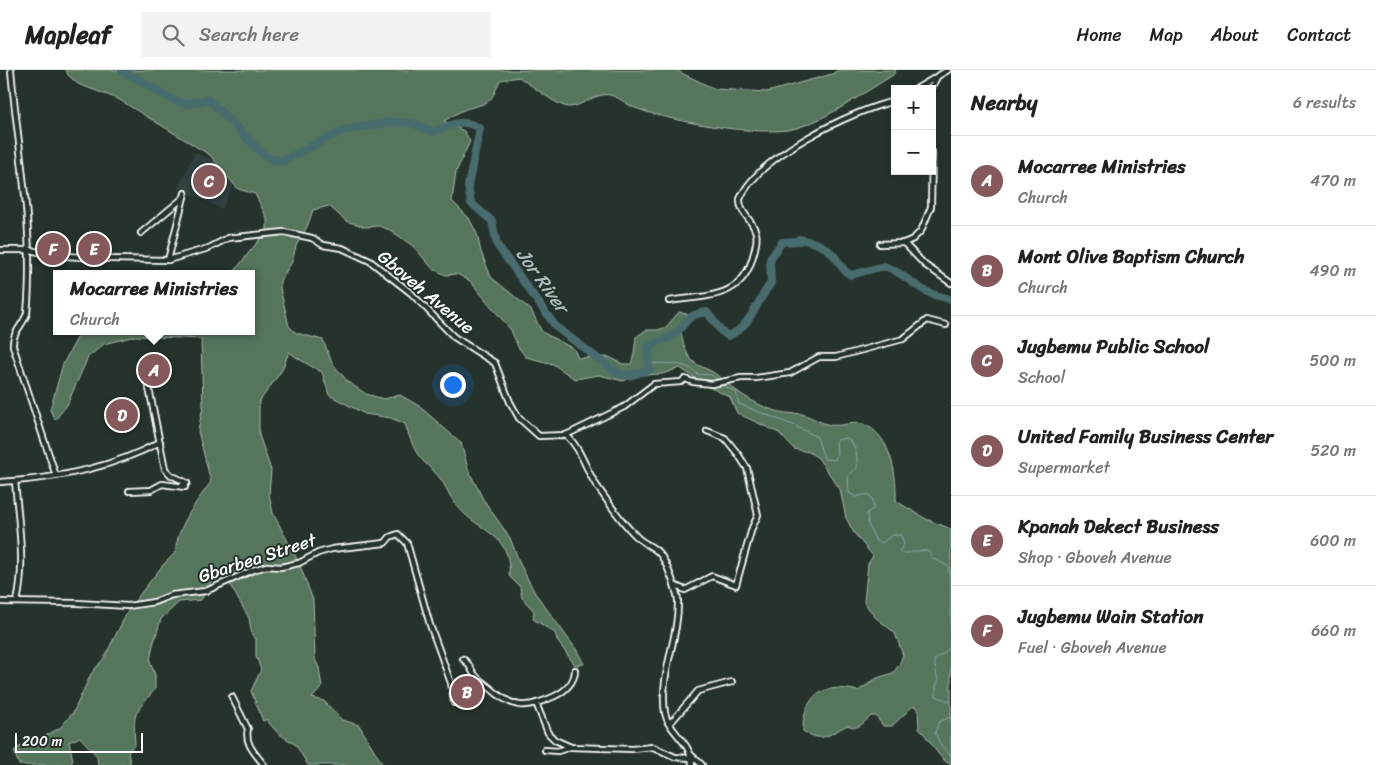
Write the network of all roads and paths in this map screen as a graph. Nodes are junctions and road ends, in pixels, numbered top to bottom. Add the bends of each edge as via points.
1 (11, 70) edge
2 (948, 70) edge
3 (938, 76) junction
4 (923, 85) edge
5 (933, 85) edge
6 (891, 102) edge
7 (932, 175) edge
8 (141, 233) dead end
9 (904, 243) junction
10 (880, 244) dead end
11 (0, 250) edge
12 (30, 250) junction
13 (168, 260) junction
14 (951, 283) edge
15 (669, 301) dead end
16 (946, 325) dead end
17 (146, 373) dead end
18 (706, 431) dead end
19 (566, 435) junction
20 (160, 442) junction
21 (56, 476) junction
22 (15, 481) junction
23 (0, 482) edge
24 (129, 491) dead end
25 (676, 586) junction
26 (0, 602) edge
27 (17, 602) junction
28 (463, 659) dead end
29 (575, 670) dead end
30 (732, 682) dead end
31 (232, 697) dead end
32 (454, 703) dead end
33 (536, 703) junction
34 (668, 723) junction
35 (571, 747) junction
36 (545, 750) dead end
37 (691, 755) junction
38 (264, 765) edge
39 (692, 765) edge
40 (702, 765) edge

1 - 12 street
2 - 3 street
3 - 4 street
3 - 5 street
6 - 15 street via 853,114 765,166 740,198 743,212 756,231 746,276 728,291
7 - 9 street via 931,208 921,231
8 - 13 street via 185,195
9 - 10 street
9 - 14 street via 925,265
11 - 12 street, Gboveh Avenue
12 - 13 street, Gboveh Avenue via 52,255
12 - 21 street via 27,314 15,332 13,346
13 - 19 street, Gboveh Avenue via 209,248 228,238 284,232 342,248 370,261 411,293 454,337 495,363 519,418 539,436
16 - 19 street, Gboveh Avenue via 927,320 903,339 836,357 820,357 790,373 712,384 685,379 654,384 624,407
17 - 20 street
18 - 25 street via 725,438 747,468 758,515 736,585 712,576 685,590
19 - 25 street via 575,442 603,495 636,536 662,557
20 - 21 street via 136,455
20 - 24 street via 165,469 186,487 162,484 151,490
21 - 22 street
22 - 23 street
22 - 27 street via 20,589
25 - 34 street via 678,601 674,639 665,673
26 - 27 street, Gbarbea Street
27 - 32 street, Gbarbea Street via 128,606 154,602 172,595 206,591 267,566 299,563 318,552 385,543 398,534 404,539 441,661 451,683
28 - 33 street via 474,674 510,704
29 - 33 street via 575,678 556,696
30 - 34 street via 698,691
31 - 38 street via 248,729 248,743
33 - 35 street via 548,733
34 - 37 street via 686,743
35 - 36 street
35 - 37 street via 653,747 675,757
37 - 39 street
37 - 40 street

